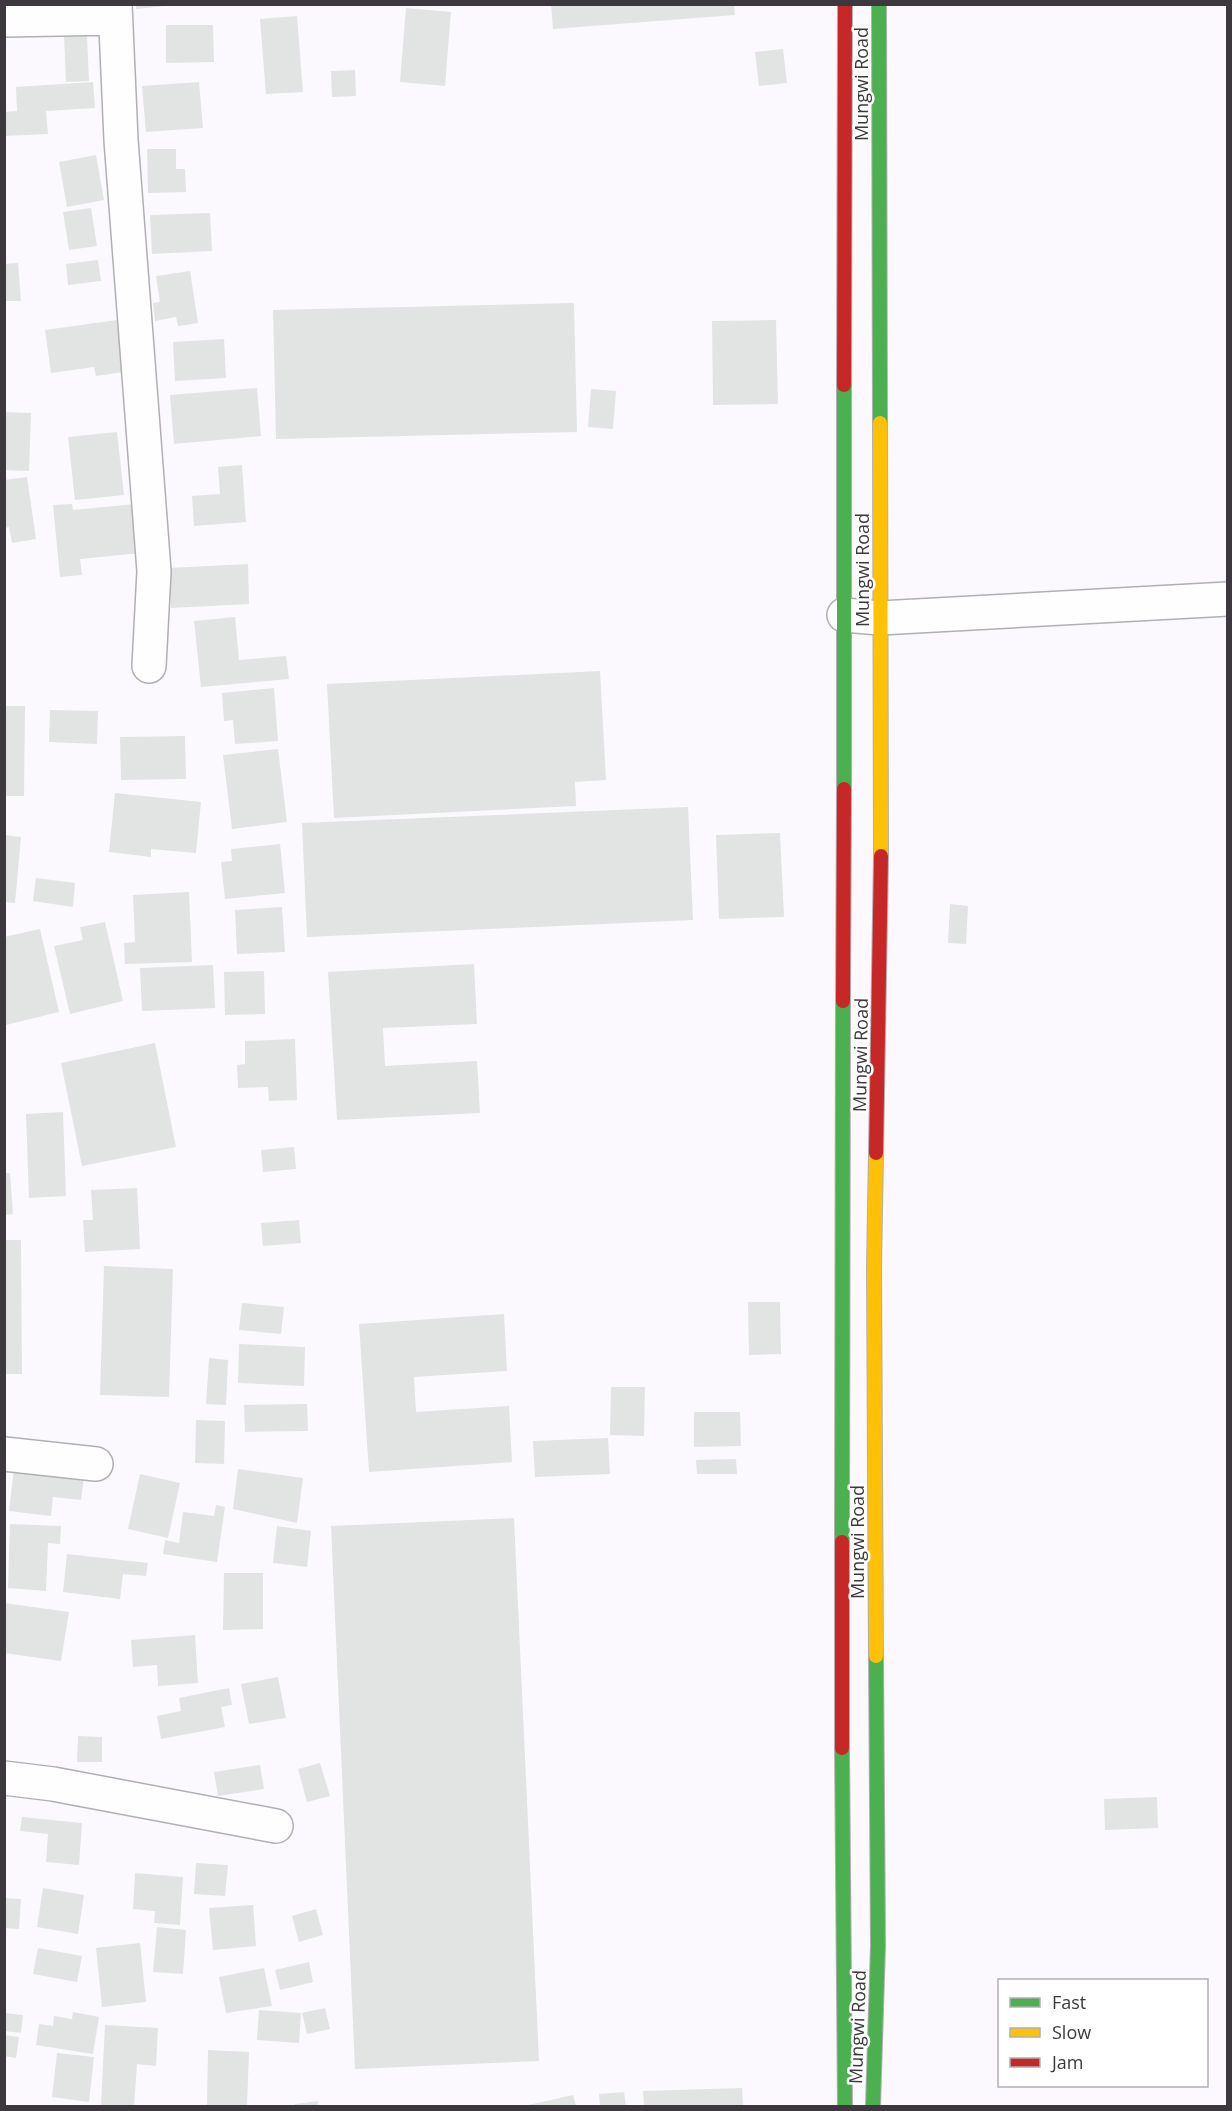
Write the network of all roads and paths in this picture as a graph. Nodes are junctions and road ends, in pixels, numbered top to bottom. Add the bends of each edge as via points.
1 (845, 4) edge
2 (879, 4) edge
3 (115, 11) edge
4 (4, 20) edge
5 (1227, 599) edge
6 (844, 615) junction
7 (880, 618) junction
8 (148, 666) dead end
9 (4, 1454) edge
10 (96, 1464) dead end
11 (4, 1778) edge
12 (276, 1826) dead end
13 (845, 2106) edge
14 (873, 2106) edge

1 - 6 main road, Mungwi Road
2 - 7 main road, Mungwi Road
3 - 4 street
3 - 8 street via 153,571
5 - 7 street
6 - 7 street
6 - 13 main road, Mungwi Road
7 - 14 main road, Mungwi Road via 881,908 874,1267 878,1945
9 - 10 street
11 - 12 street

